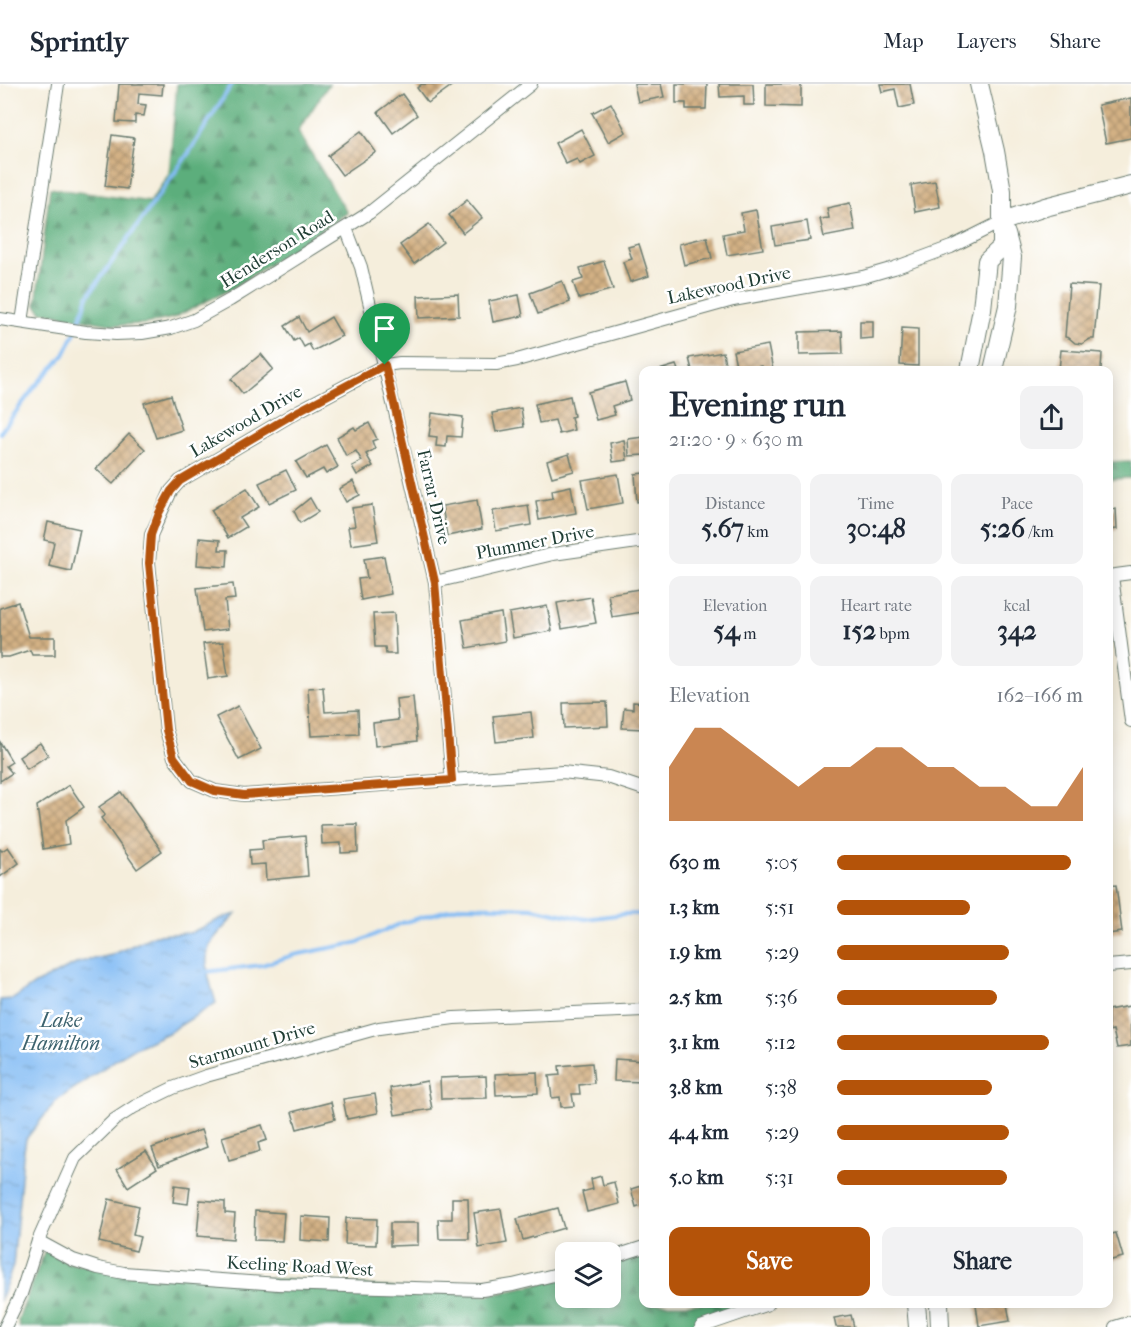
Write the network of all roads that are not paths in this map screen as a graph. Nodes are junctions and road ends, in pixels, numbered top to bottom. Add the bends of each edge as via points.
1 (58, 84) edge
2 (531, 84) edge
3 (980, 84) edge
4 (1131, 185) edge
5 (1003, 221) junction
6 (346, 228) junction
7 (0, 319) edge
8 (22, 322) junction
9 (385, 365) junction
10 (971, 366) edge
11 (994, 366) edge
12 (639, 542) edge
13 (1131, 573) edge
14 (1113, 576) edge
15 (435, 582) junction
16 (1113, 597) edge
17 (1131, 721) edge
18 (452, 780) junction
19 (639, 787) edge
20 (1131, 964) edge
21 (1113, 966) edge
22 (639, 1010) edge
23 (38, 1241) junction
24 (639, 1249) edge
25 (621, 1254) edge
26 (555, 1274) edge
27 (756, 1308) edge
28 (916, 1308) edge
29 (939, 1308) edge
30 (1131, 1322) edge
31 (5, 1327) edge
32 (701, 1327) edge
33 (918, 1327) edge
34 (940, 1327) edge
35 (1115, 1327) edge

1 - 8 street
2 - 6 street, Henderson Road
3 - 5 main road via 1001,181
4 - 5 main road
5 - 9 street, Lakewood Drive via 951,247 863,277 733,300 517,360 496,364
5 - 10 main road via 1002,247 987,261
5 - 11 main road via 1012,257 1008,306
6 - 8 street, Henderson Road via 230,300 171,328 116,334
6 - 9 street, Farrar Drive via 361,267
7 - 8 street, Henderson Road
9 - 15 street, Farrar Drive
9 - 18 street, Lakewood Drive via 204,465 171,491 151,535 149,563 166,730 174,757 192,781 215,791 244,795
12 - 15 street, Plummer Drive via 553,554
13 - 14 street
15 - 18 street, Farrar Drive
16 - 17 street
18 - 19 street, Lakewood Drive via 562,772 608,777
20 - 21 street
22 - 23 street, Starmount Drive via 454,1018 379,1028 173,1088 114,1120 75,1158
23 - 26 street, Keeling Road West via 73,1260 124,1274 279,1284 482,1290
23 - 31 street, Starmount Drive via 21,1294
24 - 25 street
27 - 32 street
28 - 33 main road
29 - 34 main road
30 - 35 street

